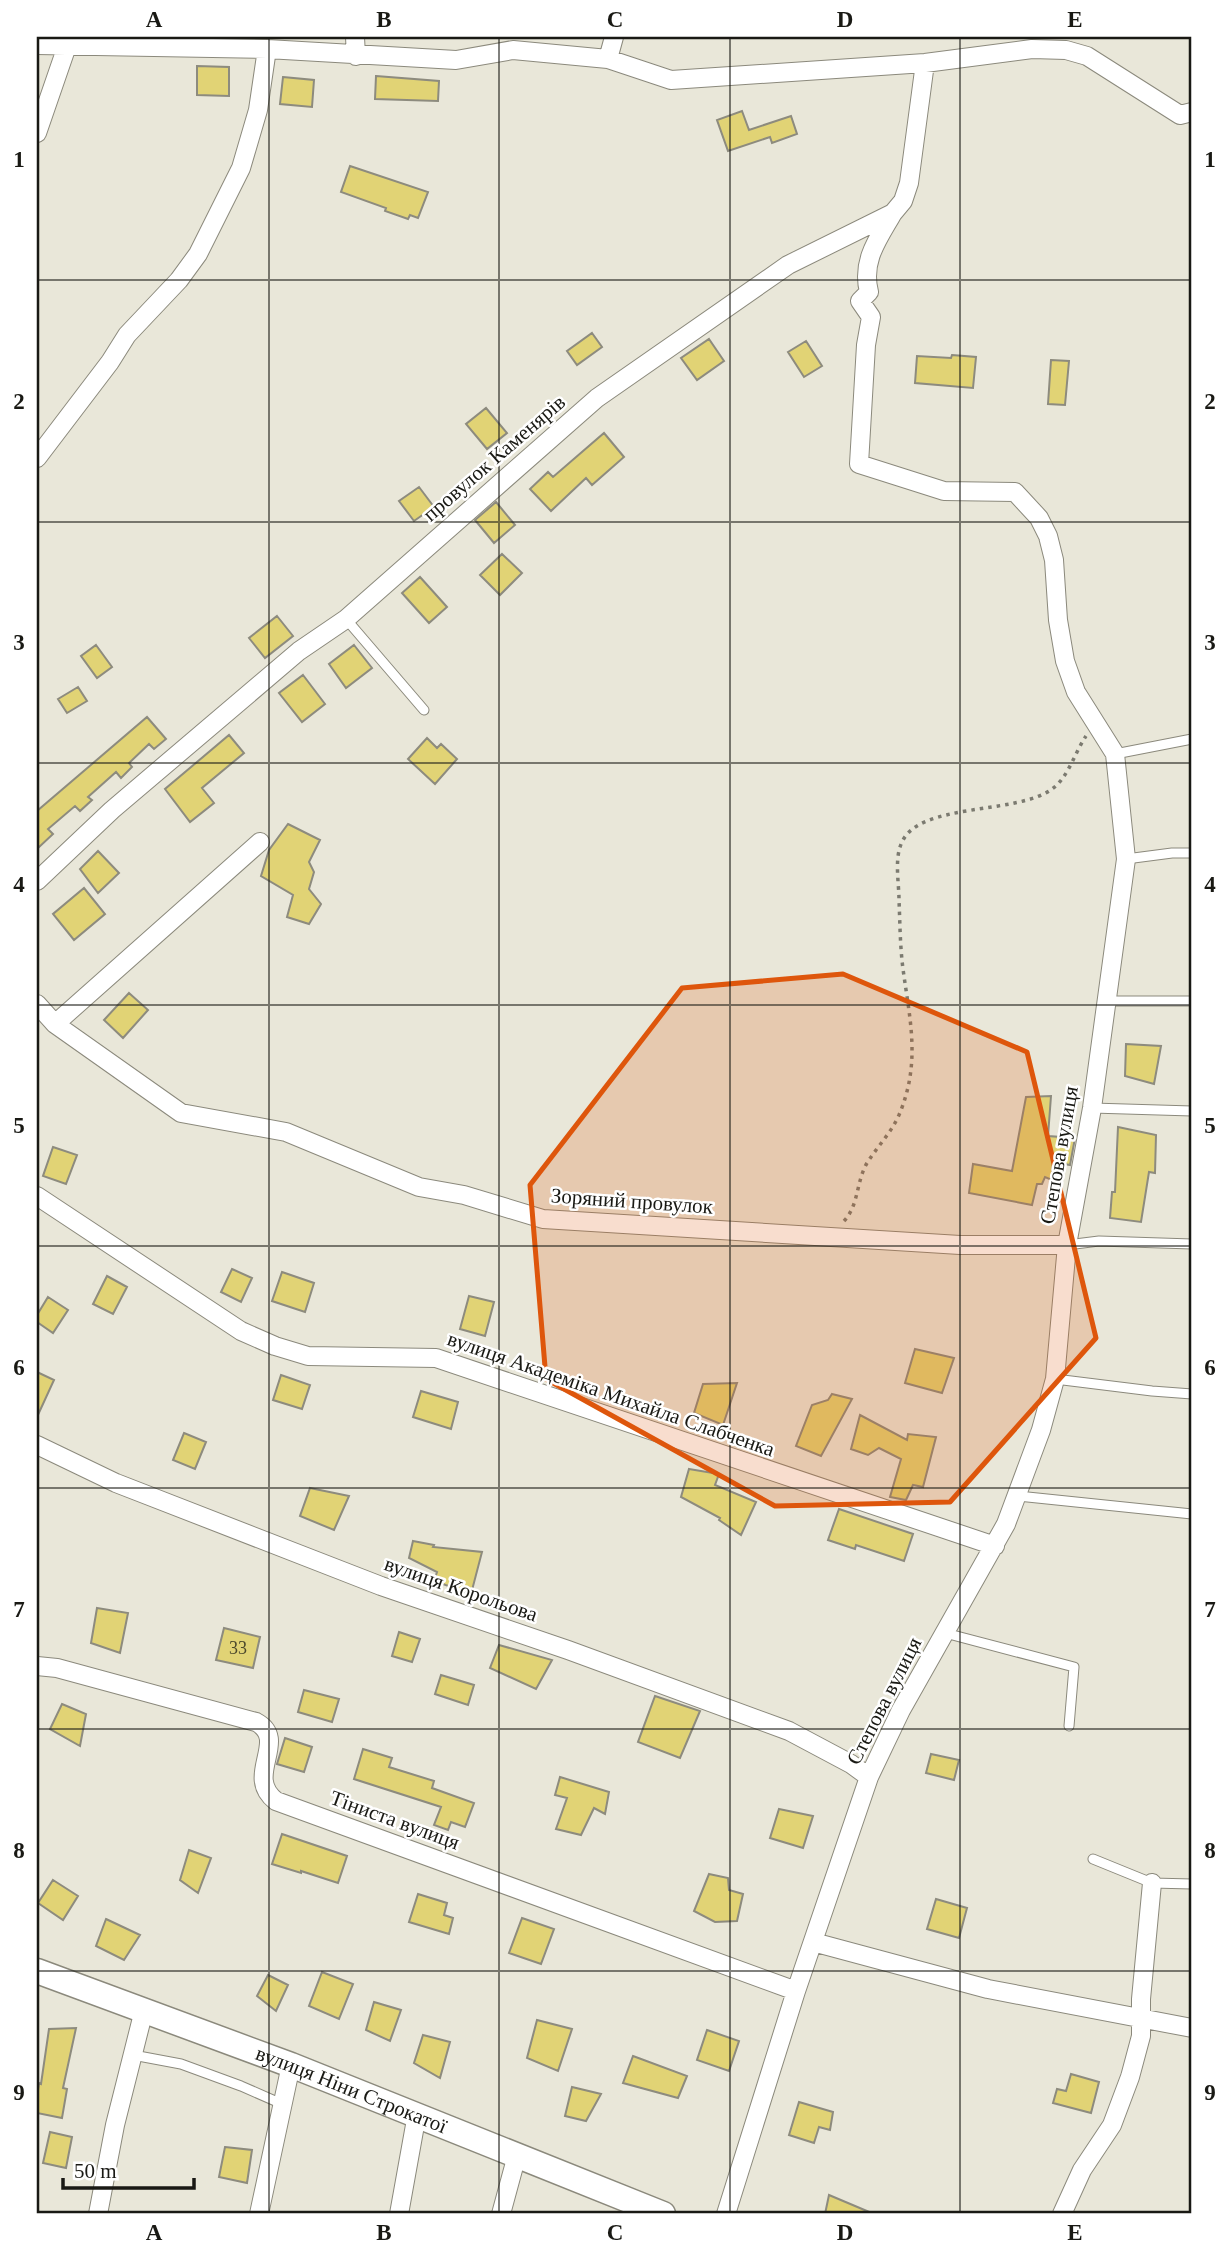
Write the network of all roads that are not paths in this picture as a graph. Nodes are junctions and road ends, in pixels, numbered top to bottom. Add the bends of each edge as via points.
1 (355, 37) edge
2 (614, 37) edge
3 (172, 42) edge
4 (37, 45) edge
5 (67, 46) junction
6 (267, 49) junction
7 (356, 56) junction
8 (608, 59) junction
9 (925, 63) junction
10 (1192, 112) edge
11 (37, 132) edge
12 (893, 214) junction
13 (37, 458) edge
14 (346, 619) junction
15 (424, 710) dead end
16 (1192, 740) edge
17 (1115, 754) junction
18 (260, 842) dead end
19 (1192, 853) edge
20 (1126, 859) junction
21 (37, 881) edge
22 (1107, 1001) junction
23 (1192, 1001) edge
24 (37, 1004) edge
25 (55, 1024) junction
26 (1092, 1108) junction
27 (1192, 1111) edge
28 (37, 1196) edge
29 (1192, 1244) edge
30 (1067, 1245) junction
31 (1055, 1379) junction
32 (1192, 1394) edge
33 (37, 1446) edge
34 (1018, 1496) junction
35 (1192, 1514) edge
36 (995, 1546) junction
37 (945, 1633) junction
38 (37, 1666) edge
39 (1069, 1726) dead end
40 (869, 1777) junction
41 (1093, 1859) dead end
42 (1152, 1883) junction
43 (1192, 1884) edge
44 (813, 1942) junction
45 (37, 1971) edge
46 (796, 1991) junction
47 (144, 2010) junction
48 (1142, 2019) junction
49 (1192, 2028) edge
50 (133, 2055) junction
51 (291, 2065) junction
52 (282, 2104) junction
53 (417, 2115) junction
54 (517, 2155) junction
55 (98, 2214) edge
56 (259, 2214) edge
57 (398, 2214) edge
58 (501, 2214) edge
59 (663, 2214) edge
60 (726, 2214) edge
61 (1062, 2214) edge

1 - 7 street
2 - 8 street
3 - 5 street
3 - 6 street
4 - 5 street
5 - 11 street
6 - 7 street
6 - 13 street via 258,110 241,169 198,254 127,335
7 - 8 street via 456,60 513,50
8 - 9 street via 671,80
9 - 10 street via 1032,49 1066,50 1087,56 1180,115
9 - 12 street via 909,183
12 - 14 street, провулок Каменярів via 788,265 597,398
12 - 17 street, Степова вулиця via 870,252 869,292 860,301 871,317 859,464 944,491 1015,492 1028,503 1040,518 1054,560 1065,662 1076,692
14 - 15 lane
14 - 21 street, провулок Каменярів via 299,651 112,810
16 - 17 lane
17 - 20 street, Степова вулиця
18 - 25 street
19 - 20 lane
20 - 22 street, Степова вулиця
22 - 23 lane
22 - 26 street, Степова вулиця
24 - 25 street, Зоряний провулок
25 - 30 street, Зоряний провулок via 181,1113 286,1132 419,1187 543,1219 960,1245
26 - 27 lane
26 - 30 street, Степова вулиця
28 - 36 street, вулиця Академіка Михайла Слабченка via 242,1331 275,1346 308,1356 436,1357
29 - 30 lane via 1099,1241
30 - 31 street, Степова вулиця
31 - 32 lane
31 - 34 street, Степова вулиця
33 - 40 street, вулиця Корольова via 116,1483 381,1586 789,1731
34 - 35 lane
34 - 36 street, Степова вулиця
36 - 37 street, Степова вулиця
37 - 39 lane via 1074,1667
37 - 40 street, Степова вулиця
38 - 46 street, Тіниста вулиця via 256,1722 270,1736 263,1784 276,1801
40 - 44 street, Степова вулиця
41 - 42 lane
42 - 43 lane
42 - 48 street
44 - 46 street, Степова вулиця
44 - 48 street via 988,1989
45 - 47 street, вулиця Ніни Строкатої
46 - 60 street, Степова вулиця
47 - 50 street
47 - 51 street, вулиця Ніни Строкатої
48 - 49 street
48 - 61 street via 1130,2077 1112,2125 1082,2170
50 - 52 lane via 181,2064
50 - 55 street
51 - 52 street
51 - 53 street, вулиця Ніни Строкатої
52 - 56 street
53 - 54 street, вулиця Ніни Строкатої
53 - 57 street
54 - 58 street
54 - 59 street, вулиця Ніни Строкатої

